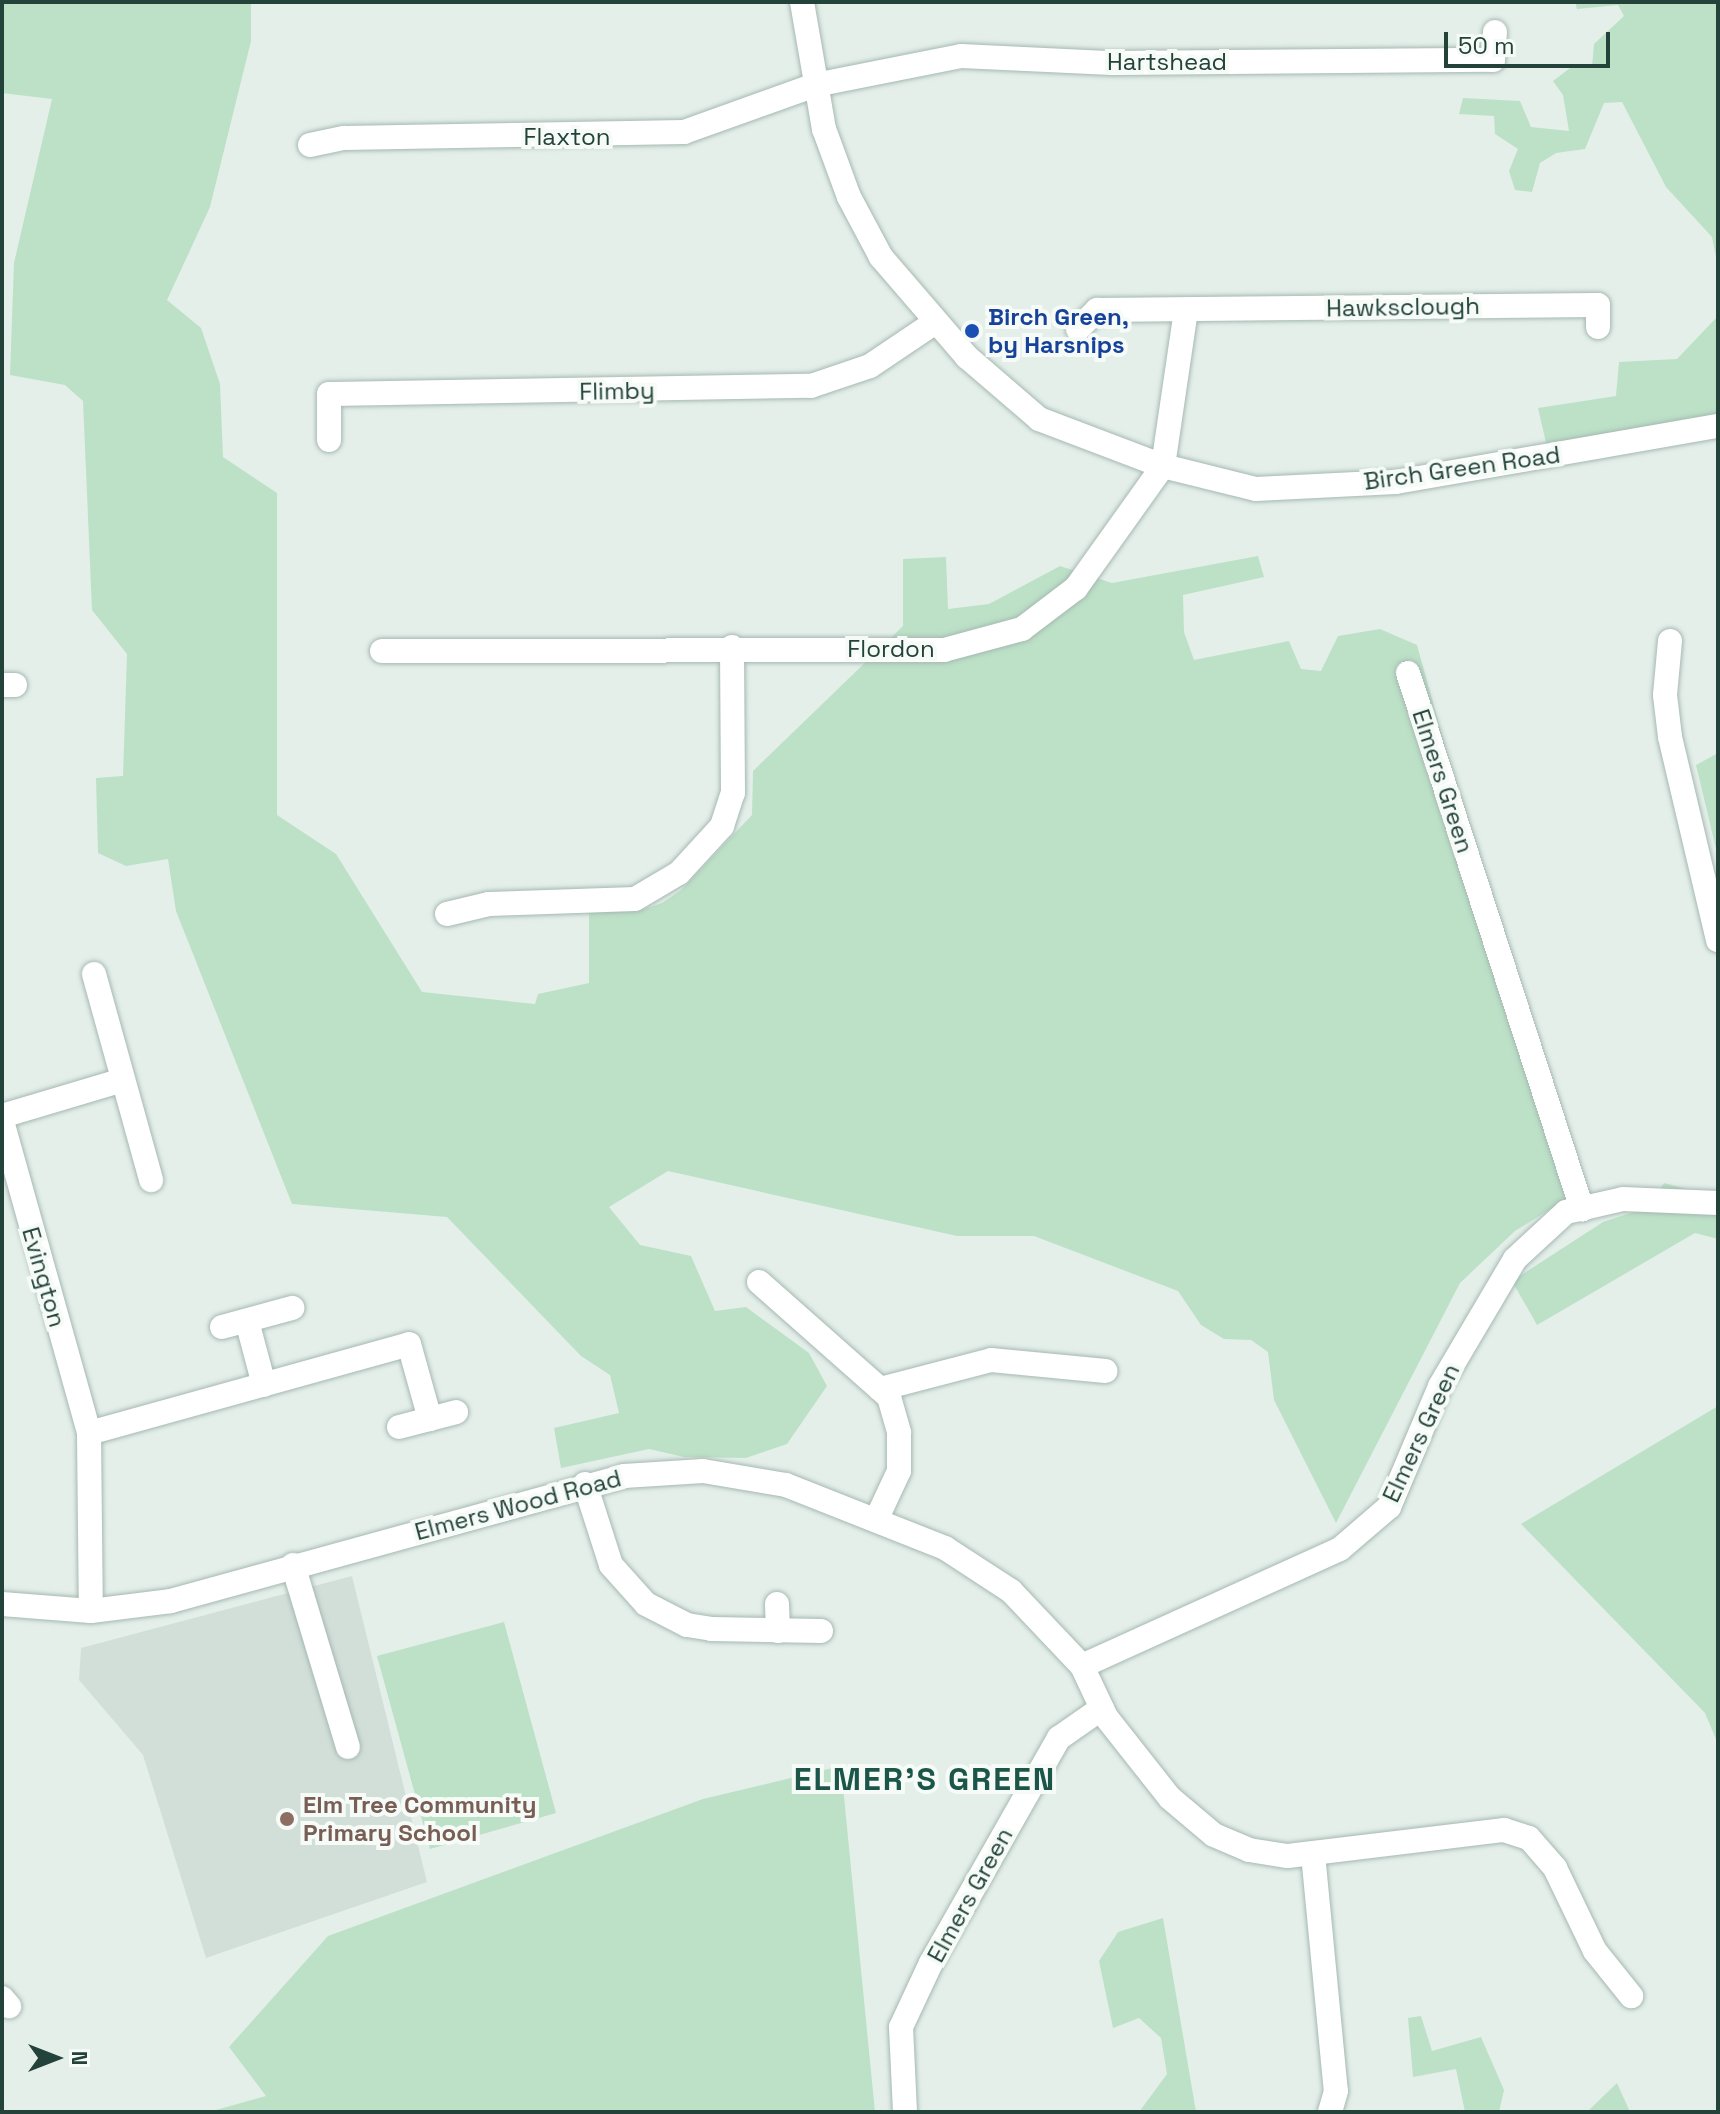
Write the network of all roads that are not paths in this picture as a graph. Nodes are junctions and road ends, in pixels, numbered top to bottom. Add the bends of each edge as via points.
1 (802, 2) edge
2 (1495, 32) dead end
3 (815, 85) junction
4 (310, 145) dead end
5 (1186, 310) junction
6 (934, 323) junction
7 (1598, 327) dead end
8 (1078, 329) dead end
9 (1718, 426) edge
10 (329, 440) dead end
11 (1163, 466) junction
12 (1670, 641) dead end
13 (732, 647) junction
14 (382, 651) dead end
15 (1408, 673) dead end
16 (447, 914) dead end
17 (1718, 940) edge
18 (94, 974) dead end
19 (123, 1080) junction
20 (2, 1118) edge
21 (151, 1180) dead end
22 (1718, 1203) edge
23 (1582, 1209) junction
24 (759, 1282) dead end
25 (292, 1308) dead end
26 (247, 1321) junction
27 (222, 1327) dead end
28 (1105, 1371) dead end
29 (264, 1385) junction
30 (880, 1389) junction
31 (456, 1412) dead end
32 (430, 1419) junction
33 (399, 1427) dead end
34 (89, 1433) junction
35 (585, 1484) junction
36 (877, 1518) junction
37 (293, 1565) junction
38 (2, 1604) edge
39 (777, 1604) dead end
40 (91, 1611) junction
41 (778, 1631) junction
42 (821, 1631) dead end
43 (1082, 1666) junction
44 (1102, 1708) junction
45 (348, 1747) dead end
46 (1313, 1854) junction
47 (1631, 1996) dead end
48 (905, 2112) edge
49 (1330, 2112) edge

1 - 3 street, Birch Green Road
2 - 3 street, Hartshead via 1493,60 1112,63 961,56
3 - 4 street, Flaxton via 684,132 344,138
3 - 6 street, Birch Green Road via 836,165 864,226 881,257
5 - 7 street, Hawksclough via 1598,305
5 - 8 street, Hawksclough via 1097,310
5 - 11 street
6 - 10 street, Flimby via 870,366 811,386 329,394
6 - 11 street, Birch Green Road via 1039,419
9 - 11 street, Birch Green Road via 1396,482 1256,489
11 - 13 street, Flordon via 1076,588 1022,629 944,650
12 - 17 street via 1665,695 1670,737
13 - 14 street, Flordon
13 - 16 street via 733,793 722,826 679,873 635,899 489,904
15 - 23 street, Elmers Green
18 - 19 street
19 - 20 street, Evington
19 - 21 street
20 - 34 street, Evington
22 - 23 street, Elmers Green via 1623,1199
23 - 43 street, Elmers Green via 1566,1212 1515,1259 1440,1386 1389,1507 1340,1549
24 - 30 street
25 - 26 street
26 - 27 street
26 - 29 street
28 - 30 street via 991,1360
29 - 32 street via 409,1344
29 - 34 street
30 - 36 street via 889,1397 899,1433 899,1471
31 - 32 street
32 - 33 street
34 - 40 street, Evington
35 - 36 street, Elmers Wood Road via 663,1471 730,1474 786,1485
35 - 37 street, Elmers Wood Road
35 - 41 street via 611,1565 646,1604 687,1625
36 - 43 street, Elmers Wood Road via 945,1548 1011,1591
37 - 40 street, Elmers Wood Road via 171,1601
37 - 45 street
38 - 40 street, Elmers Wood Road
39 - 41 street
41 - 42 street
43 - 44 street
44 - 46 street via 1178,1807 1206,1831 1249,1850
44 - 48 street, Elmers Green via 1059,1738 931,1963 901,2027
46 - 47 street via 1504,1830 1529,1838 1555,1868 1595,1951
46 - 49 street via 1336,2091

